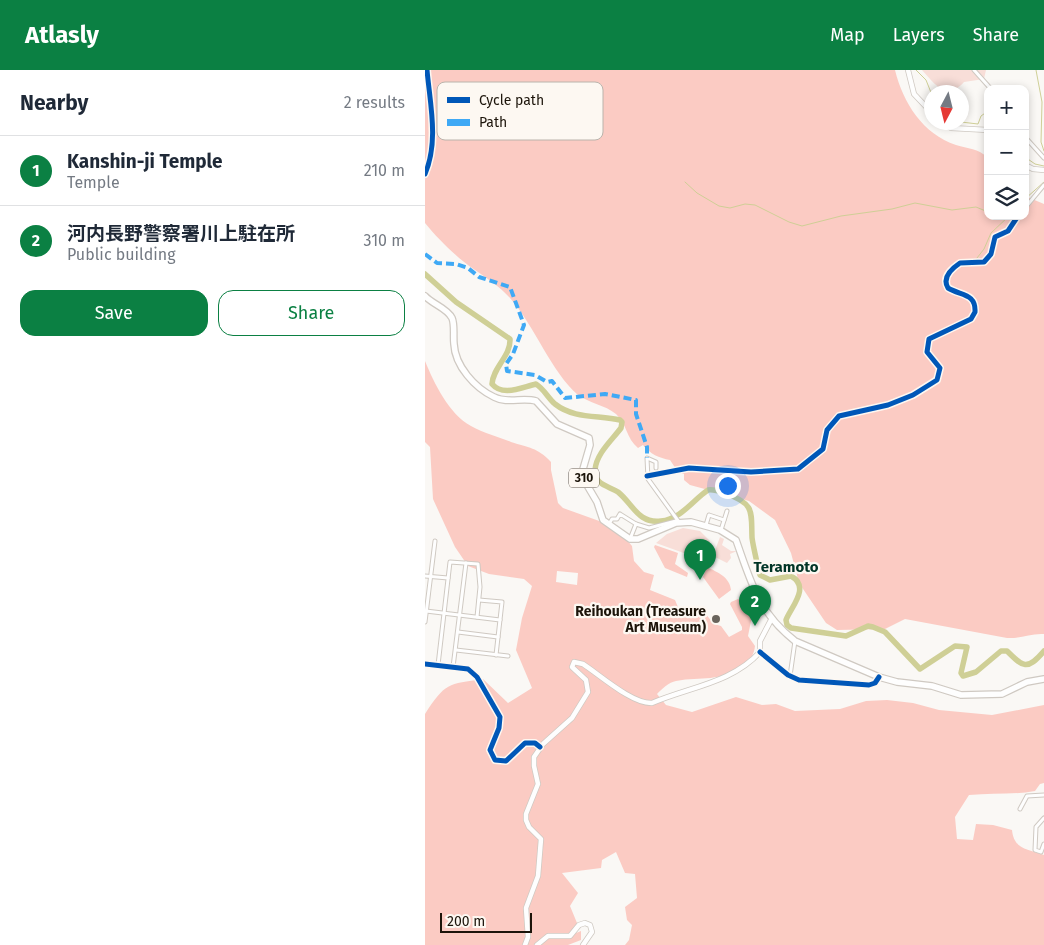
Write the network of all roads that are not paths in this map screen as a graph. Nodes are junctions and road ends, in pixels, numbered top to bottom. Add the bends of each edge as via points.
1 (908, 70) edge
2 (974, 70) edge
3 (987, 85) edge
4 (924, 105) edge
5 (969, 129) edge
6 (984, 130) edge
7 (1029, 141) edge
8 (1044, 158) edge
9 (1029, 167) edge
10 (1044, 170) edge
11 (1044, 185) edge
12 (1029, 203) edge
13 (1015, 220) edge
14 (425, 296) edge
15 (656, 468) dead end
16 (647, 476) junction
17 (727, 511) dead end
18 (676, 519) junction
19 (724, 520) junction
20 (609, 524) junction
21 (636, 524) junction
22 (706, 525) junction
23 (721, 530) junction
24 (630, 538) junction
25 (435, 542) dead end
26 (466, 563) junction
27 (425, 576) edge
28 (431, 576) junction
29 (447, 578) junction
30 (427, 593) edge
31 (479, 600) junction
32 (426, 611) edge
33 (443, 614) junction
34 (460, 615) junction
35 (477, 617) junction
36 (500, 620) junction
37 (771, 620) junction
38 (425, 622) edge
39 (458, 632) junction
40 (498, 637) junction
41 (795, 641) junction
42 (456, 650) junction
43 (760, 652) junction
44 (496, 655) junction
45 (508, 656) dead end
46 (425, 664) edge
47 (437, 665) junction
48 (453, 667) junction
49 (789, 676) junction
50 (879, 677) junction
51 (1044, 679) edge
52 (540, 747) junction
53 (1044, 795) edge
54 (1019, 809) dead end
55 (1044, 818) edge
56 (1044, 844) edge
57 (525, 945) edge
58 (537, 945) edge
59 (583, 945) edge

1 - 4 main road via 914,94
2 - 3 street
5 - 6 main road
7 - 8 street
9 - 10 main road
11 - 12 street
13 - 16 street via 1008,231 995,237 991,254 984,262 960,263 947,276 949,288 969,296 974,302 975,312 971,319 929,339 927,352 940,368 937,380 889,406 839,416 827,430 823,450 798,469 751,472 689,468
14 - 20 highway, 310 via 451,317 455,353 465,373 474,381 497,398 536,401 557,424 589,438 583,476 601,517
15 - 16 street via 655,462 647,458
16 - 18 street
17 - 19 street
18 - 21 street via 649,528
18 - 22 highway
18 - 24 highway via 648,536
19 - 22 street via 709,515
19 - 23 street
20 - 21 street via 620,514
20 - 24 highway, 310
21 - 24 street
22 - 23 highway
23 - 37 highway via 735,540 753,591
25 - 28 street
26 - 29 street via 450,562
26 - 31 street via 478,564
26 - 34 street
27 - 28 street
28 - 29 street
28 - 30 street
29 - 33 street
30 - 32 street
31 - 35 street
31 - 36 street via 502,602
32 - 33 street
32 - 38 street
33 - 34 street
33 - 47 street
34 - 35 street
34 - 39 street
35 - 36 street
36 - 40 street
37 - 41 highway
37 - 43 main road via 760,641
39 - 40 street
39 - 42 street
40 - 44 street
41 - 49 street
41 - 50 highway
42 - 44 street
42 - 48 street
43 - 49 main road
43 - 52 main road via 748,665 724,678 645,703 633,699 583,664 574,662 572,667 586,680 588,692 565,726
44 - 45 street
46 - 47 main road
47 - 48 main road
48 - 52 main road via 475,675 497,709 500,719 490,750 493,758 499,762 506,761 525,743 535,743
49 - 50 main road via 799,680 869,685
50 - 51 highway via 932,686 961,695 983,696 1002,694 1027,682
52 - 57 main road via 533,762 538,784 526,818 529,827 541,839 542,854 526,908 528,937
53 - 54 street via 1027,796
55 - 56 street via 1036,827 1035,850 1041,852
58 - 59 main road via 548,936 570,936 585,923 590,925 592,932

